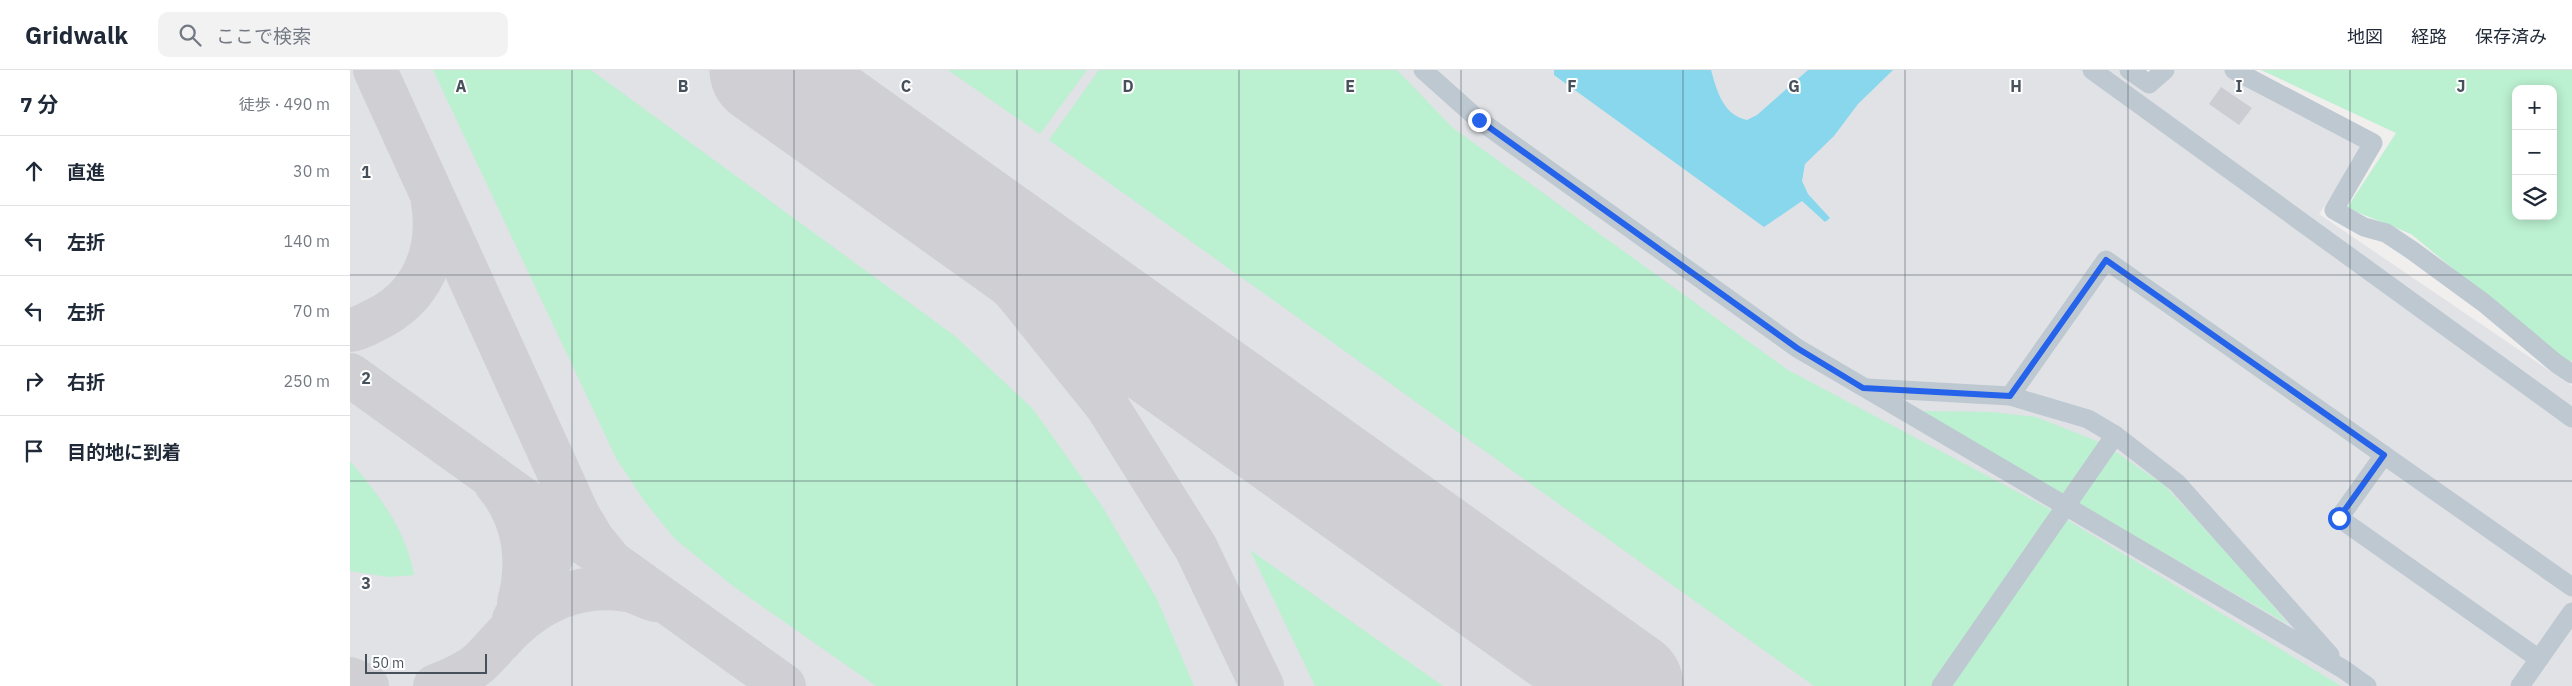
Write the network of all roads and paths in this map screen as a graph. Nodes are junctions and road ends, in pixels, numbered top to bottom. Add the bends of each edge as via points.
1 (1423, 70) edge
2 (2092, 70) edge
3 (2129, 70) edge
4 (2165, 70) edge
5 (2234, 70) edge
6 (2572, 374) edge
7 (1863, 388) junction
8 (2010, 396) junction
9 (2572, 418) edge
10 (2115, 435) junction
11 (2384, 455) junction
12 (2066, 506) junction
13 (2572, 587) edge
14 (2572, 612) edge
15 (2539, 659) junction
16 (2343, 669) junction
17 (1941, 686) edge
18 (2367, 686) edge
19 (2520, 686) edge

1 - 7 lane via 1479,120 1797,348
2 - 9 lane
3 - 4 lane via 2149,84
5 - 6 lane via 2373,144 2334,210 2364,227 2386,232 2484,303
7 - 8 lane
7 - 12 lane
8 - 10 lane via 2088,419
8 - 11 lane via 2106,260
10 - 12 lane
10 - 16 lane via 2177,483
11 - 13 lane
11 - 15 lane via 2339,518
12 - 16 lane
12 - 17 lane
14 - 15 lane
15 - 19 lane
16 - 18 lane

